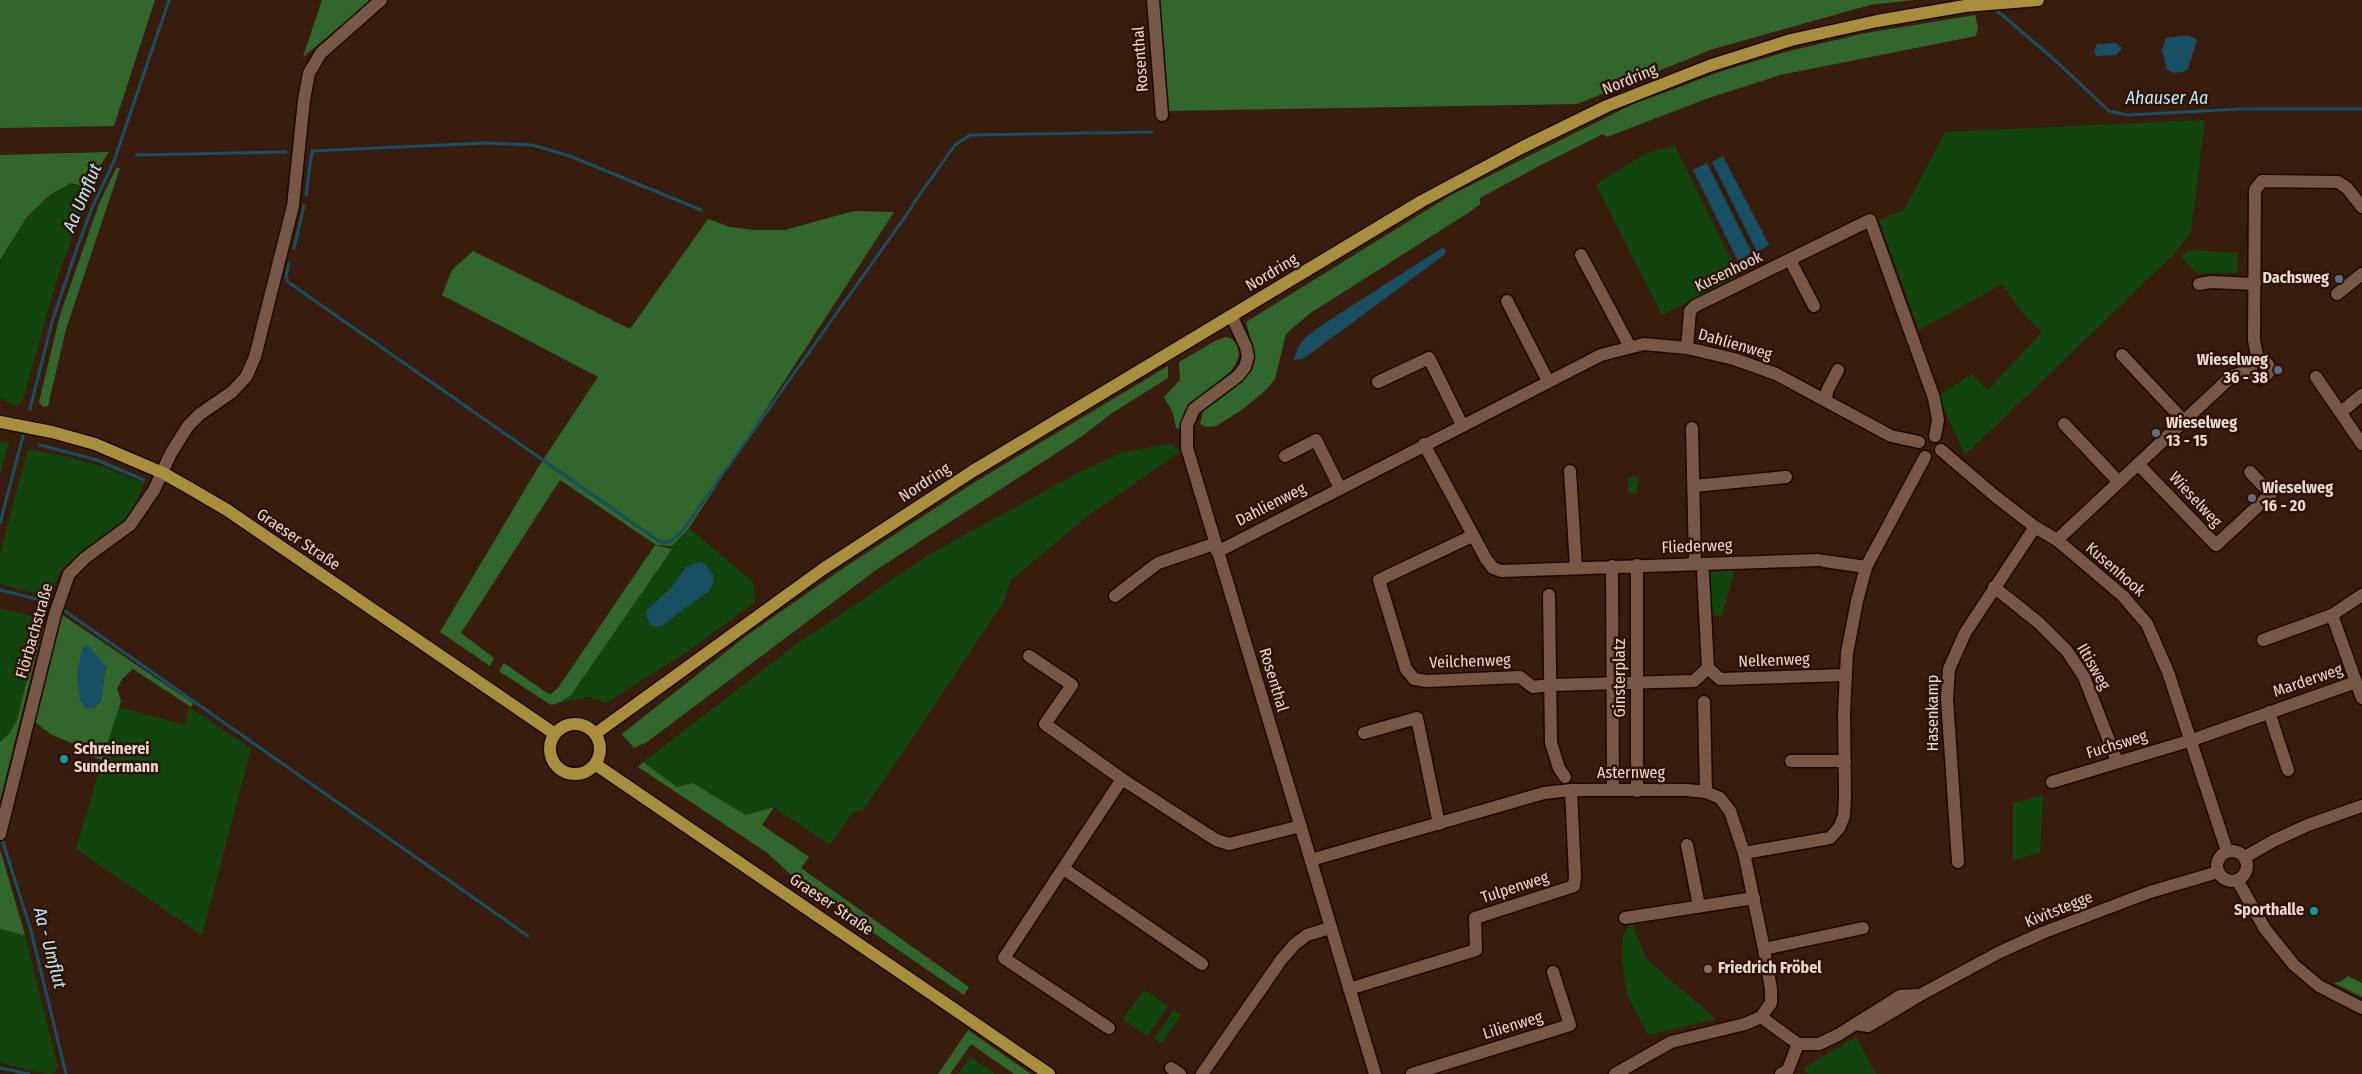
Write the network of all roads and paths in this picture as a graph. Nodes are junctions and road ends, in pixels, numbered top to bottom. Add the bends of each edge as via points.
1 (381, 0) edge
2 (1153, 0) edge
3 (2038, 0) edge
4 (1162, 114) dead end
5 (2362, 207) edge
6 (1580, 255) dead end
7 (1790, 260) junction
8 (2362, 274) edge
9 (2200, 284) dead end
10 (2255, 284) junction
11 (2337, 294) dead end
12 (1507, 301) dead end
13 (1814, 306) dead end
14 (1232, 317) junction
15 (1630, 347) junction
16 (1687, 348) junction
17 (2122, 355) dead end
18 (1838, 370) dead end
19 (2316, 377) dead end
20 (1548, 380) junction
21 (1378, 382) dead end
22 (2362, 395) edge
23 (1826, 401) junction
24 (2341, 412) junction
25 (2184, 421) junction
26 (0, 422) edge
27 (2064, 424) dead end
28 (1462, 425) junction
29 (1692, 428) dead end
30 (1935, 436) junction
31 (1919, 442) junction
32 (1424, 444) junction
33 (2362, 444) edge
34 (1941, 450) junction
35 (1285, 456) dead end
36 (1925, 457) junction
37 (2139, 464) junction
38 (1570, 471) dead end
39 (2250, 472) dead end
40 (163, 473) junction
41 (1786, 477) dead end
42 (2119, 482) junction
43 (1694, 486) junction
44 (1340, 488) junction
45 (2035, 527) junction
46 (1472, 536) junction
47 (2056, 540) junction
48 (1215, 548) junction
49 (1637, 565) junction
50 (1612, 566) junction
51 (1576, 567) junction
52 (1699, 568) junction
53 (1866, 568) junction
54 (1994, 587) junction
55 (1549, 595) dead end
56 (2362, 595) edge
57 (1115, 596) dead end
58 (2332, 616) junction
59 (2263, 640) dead end
60 (1029, 656) dead end
61 (1708, 668) junction
62 (1846, 675) junction
63 (1637, 682) junction
64 (2356, 682) junction
65 (1614, 683) junction
66 (1551, 685) junction
67 (2362, 698) edge
68 (1704, 702) dead end
69 (2270, 712) junction
70 (1364, 733) dead end
71 (555, 734) junction
72 (595, 734) junction
73 (2192, 740) junction
74 (1791, 761) dead end
75 (1845, 761) junction
76 (2117, 761) junction
77 (594, 764) junction
78 (2288, 770) dead end
79 (1565, 777) dead end
80 (1122, 779) junction
81 (2052, 782) dead end
82 (1571, 790) junction
83 (1613, 790) junction
84 (1637, 791) junction
85 (1706, 792) junction
86 (2362, 806) edge
87 (1439, 824) junction
88 (1301, 826) junction
89 (2, 828) edge
90 (1687, 845) dead end
91 (2227, 851) junction
92 (1744, 853) junction
93 (2245, 857) junction
94 (1311, 860) junction
95 (1958, 862) dead end
96 (1064, 869) junction
97 (2218, 872) junction
98 (2237, 880) junction
99 (1754, 898) junction
100 (1699, 906) junction
101 (1625, 918) dead end
102 (1330, 928) junction
103 (1863, 928) dead end
104 (1764, 949) junction
105 (1202, 964) dead end
106 (1553, 972) dead end
107 (1349, 990) junction
108 (2362, 1008) edge
109 (1761, 1017) junction
110 (1109, 1028) dead end
111 (1798, 1044) junction
112 (1049, 1074) edge
113 (1202, 1074) edge
114 (1375, 1074) edge
115 (1412, 1074) edge
116 (1615, 1074) edge
117 (1781, 1074) edge

1 - 40 street, Flörbachstraße via 321,53 310,73 304,100 293,206 255,357 246,376 232,392 188,426 178,439
2 - 4 street, Rosenthal
3 - 14 main road, Nordring via 1965,6 1792,40 1709,66 1607,106 1422,202
5 - 10 street via 2338,182 2262,181 2255,190
6 - 15 street
7 - 13 street
7 - 16 street, Kusenhook via 1695,306 1690,312
7 - 30 street, Kusenhook via 1870,220 1934,398 1938,420
8 - 11 street
9 - 10 street
10 - 25 street via 2254,365 2232,376
12 - 20 street
14 - 48 street, Rosenthal via 1246,347 1245,367 1194,410 1186,436
14 - 72 main road, Nordring via 981,466 823,568
15 - 16 street, Dahlienweg via 1644,344
15 - 20 street, Dahlienweg via 1601,354
16 - 23 street, Dahlienweg via 1734,359 1776,374
17 - 25 street
18 - 23 street via 1827,391
19 - 24 street
20 - 28 street, Dahlienweg
21 - 28 street via 1429,358
22 - 24 street
23 - 31 street, Dahlienweg via 1891,436
24 - 33 street
25 - 37 street
26 - 40 main road, Graeser Straße via 95,444
27 - 42 street
28 - 32 street, Dahlienweg
29 - 43 street
30 - 31 street via 1925,436
30 - 34 street, Kusenhook
31 - 36 street via 1918,450
32 - 44 street, Dahlienweg
32 - 46 street, Fliederweg
34 - 36 street via 1936,457
34 - 45 street, Kusenhook
35 - 44 street via 1316,440
36 - 53 street
37 - 39 street, Wieselweg via 2216,546 2271,494
37 - 42 street
38 - 51 street
40 - 71 main road, Graeser Straße via 227,510
40 - 89 street, Flörbachstraße via 130,526 85,558 69,574 55,614
41 - 43 street
42 - 47 street
43 - 52 street
44 - 48 street, Dahlienweg
45 - 47 street, Kusenhook
45 - 54 street, Hasenkamp
46 - 51 street, Fliederweg via 1492,568 1501,571
46 - 66 street, Veilchenweg via 1379,580 1406,669 1414,679 1427,681 1520,677 1533,687
47 - 73 street, Kusenhook via 2123,596 2147,624
48 - 57 street via 1158,564
48 - 88 street, Rosenthal
49 - 50 street, Fliederweg
49 - 52 street, Fliederweg
49 - 63 street, Ginsterplatz
50 - 51 street, Fliederweg
50 - 65 street, Ginsterplatz
52 - 53 street, Fliederweg via 1821,560
52 - 61 street, Fliederweg
53 - 62 street via 1847,653
54 - 76 street, Iltisweg via 2067,651 2084,677
54 - 95 street, Hasenkamp via 1965,633 1949,670 1947,699
55 - 66 street
56 - 58 street
58 - 59 street
58 - 64 street, Marderweg
60 - 80 street via 1072,685 1045,724
61 - 62 street, Nelkenweg via 1720,679
61 - 63 street via 1694,681
62 - 75 street
63 - 65 street, Veilchenweg
63 - 84 street, Ginsterplatz
64 - 67 street, Marderweg
64 - 69 street, Marderweg
65 - 66 street, Veilchenweg
65 - 83 street, Ginsterplatz
66 - 79 street via 1551,743
68 - 85 street
69 - 73 street, Marderweg
69 - 78 street, Marderweg
70 - 87 street via 1417,718
71 - 72 main road via 560,728 575,724
71 - 77 main road via 550,748 554,763 560,768 567,772 582,772
72 - 77 main road via 600,749
73 - 76 street, Fuchsweg
73 - 91 street, Kusenhook
74 - 75 street
75 - 92 street via 1844,816 1830,838
76 - 81 street, Fuchsweg
77 - 112 main road, Graeser Straße
80 - 88 street via 1216,840 1229,844
80 - 96 street
82 - 83 street, Asternweg
82 - 87 street, Asternweg via 1544,793
82 - 107 street, Tulpenweg via 1574,886 1475,918 1476,950
83 - 84 street, Asternweg
84 - 85 street, Asternweg
85 - 92 street via 1720,798 1730,811
86 - 93 street via 2308,825
87 - 94 street, Asternweg
88 - 94 street, Rosenthal
90 - 100 street
91 - 93 street via 2237,851
91 - 97 street via 2218,861
92 - 99 street
93 - 98 street via 2248,867
94 - 102 street, Rosenthal
96 - 105 street
96 - 110 street via 1004,958
97 - 98 street via 2227,880
97 - 111 street, Kivitstegge via 2150,892 2042,933 1920,995 1868,1026 1855,1024 1819,1044
98 - 108 street via 2265,929 2294,966 2319,986
99 - 100 street
99 - 104 street
100 - 101 street
102 - 107 street, Rosenthal
102 - 113 street via 1295,944
103 - 104 street
104 - 109 street via 1771,1003
106 - 115 street, Lilienweg via 1570,1025
107 - 114 street, Rosenthal
109 - 111 street
109 - 116 street via 1671,1042
111 - 117 street via 1788,1070

